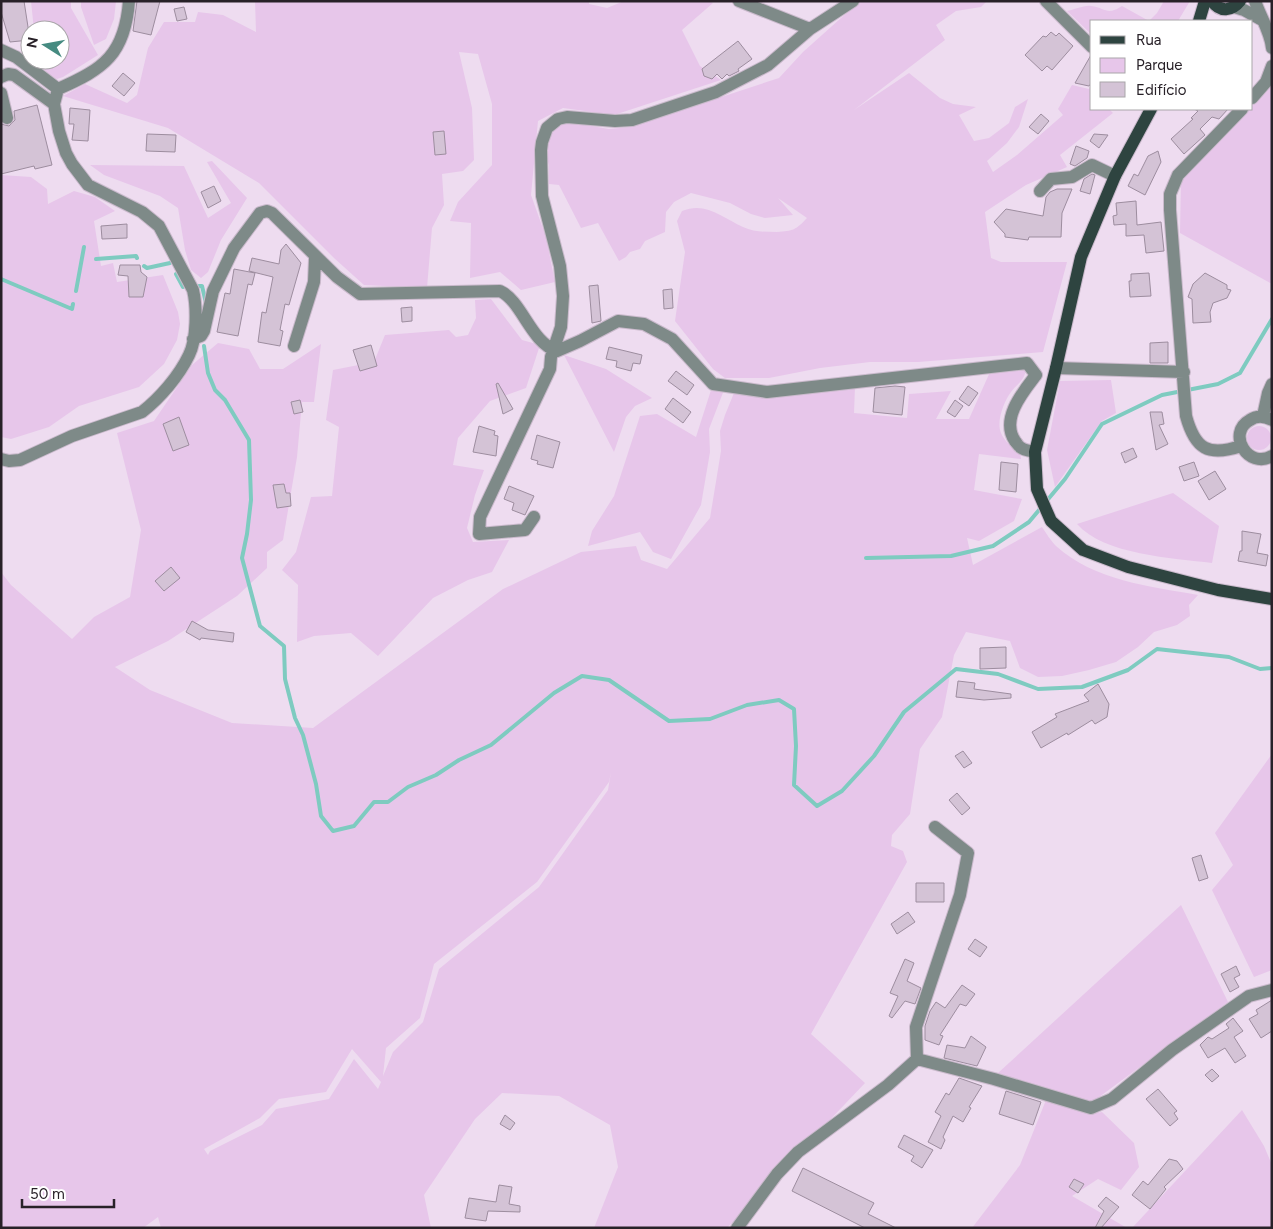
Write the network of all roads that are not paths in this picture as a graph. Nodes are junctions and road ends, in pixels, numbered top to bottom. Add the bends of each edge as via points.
1 (129, 1) edge
2 (738, 1) edge
3 (853, 1) edge
4 (1046, 1) edge
5 (1205, 1) edge
6 (1255, 1) edge
7 (1215, 4) edge
8 (1237, 4) edge
9 (1200, 20) edge
10 (1201, 20) edge
11 (1262, 20) junction
12 (810, 29) junction
13 (1090, 45) edge
14 (1272, 48) edge
15 (1, 50) edge
16 (1272, 66) edge
17 (1, 77) edge
18 (58, 90) junction
19 (1, 93) edge
20 (1253, 97) edge
21 (54, 104) junction
22 (1150, 110) edge
23 (1241, 110) edge
24 (7, 118) dead end
25 (1116, 176) junction
26 (1040, 191) dead end
27 (315, 258) junction
28 (193, 338) junction
29 (294, 346) dead end
30 (554, 350) junction
31 (1056, 368) junction
32 (1184, 372) junction
33 (1270, 388) edge
34 (1268, 418) edge
35 (1241, 446) junction
36 (1035, 452) junction
37 (1272, 456) edge
38 (1, 459) edge
39 (534, 516) dead end
40 (1272, 599) edge
41 (935, 827) dead end
42 (1272, 990) edge
43 (917, 1059) junction
44 (737, 1228) edge

1 - 18 street via 127,19 117,48 105,64
2 - 12 street
3 - 12 street
4 - 13 street
5 - 9 main road
6 - 11 street
7 - 8 main road via 1224,10
7 - 10 main road
8 - 11 street
11 - 14 street
12 - 30 street via 768,66 716,92 632,120 567,117 558,119 548,128 541,150 542,196 560,266 563,296 561,327
15 - 18 street via 16,57
16 - 20 street via 1266,82
17 - 21 street via 14,75
18 - 21 street
19 - 24 street
21 - 28 street via 66,153 88,185 142,212 159,226 193,290 196,307
22 - 25 main road
23 - 32 street via 1178,175 1170,194 1173,265
25 - 26 street via 1092,165 1072,177 1051,179
25 - 31 main road via 1081,257
27 - 28 street via 272,214 267,211 260,213 234,248 213,291 204,331 201,336
27 - 29 street via 314,282
27 - 30 street via 362,295 500,291 508,296 536,334
28 - 38 street via 188,357 171,382 142,412 72,436 25,458
30 - 36 street via 561,350 618,320 644,324 672,339 713,384 767,392 1027,363 1036,375 1013,410 1009,425 1019,447
30 - 39 street via 550,369 480,517 479,534 525,530
31 - 32 street
31 - 36 main road
32 - 35 street via 1186,416 1191,434 1204,448 1216,452
33 - 34 street
34 - 35 street via 1254,417 1246,422 1239,438
35 - 37 street via 1252,458
36 - 40 main road via 1037,488 1051,521 1083,550 1128,567 1218,590
41 - 43 street via 968,853 960,895 916,1027
42 - 43 street via 1249,996 1172,1050 1112,1099 1091,1108
43 - 44 street via 888,1085 798,1152 777,1174

